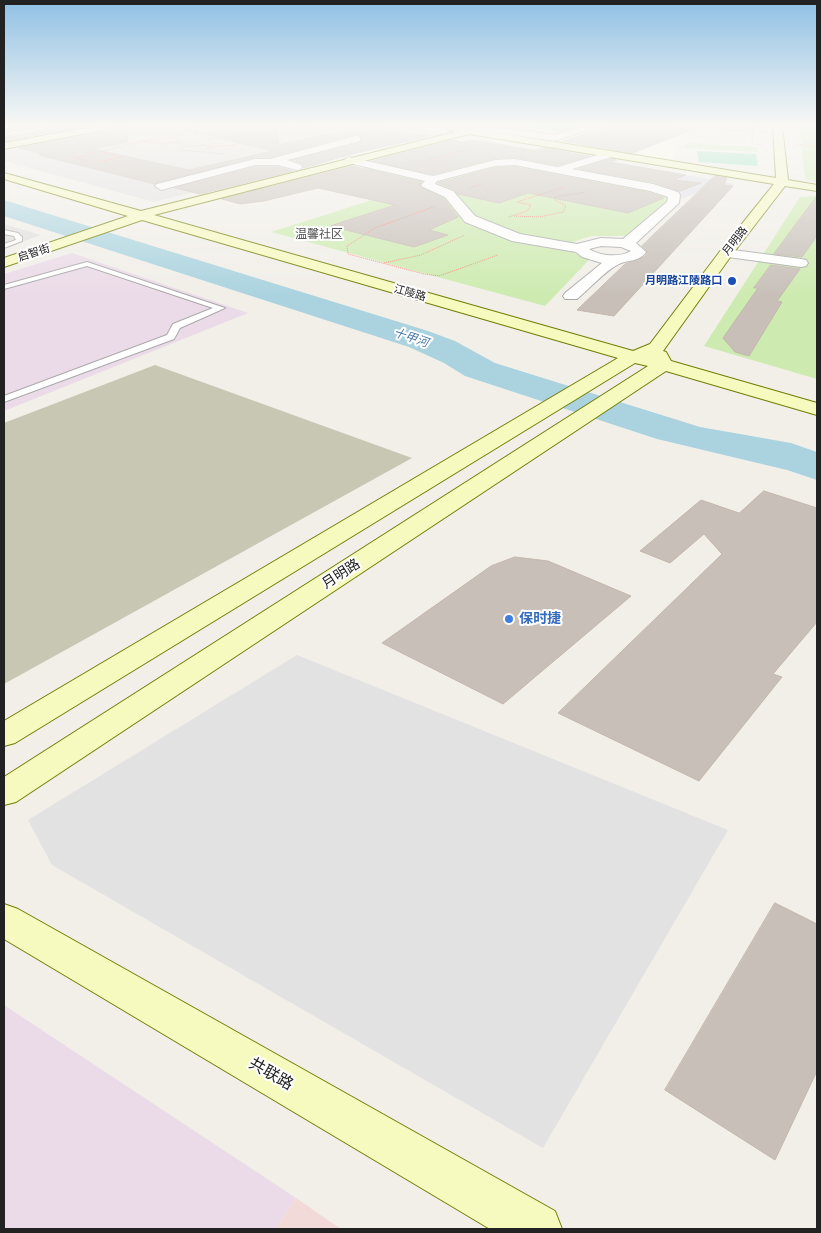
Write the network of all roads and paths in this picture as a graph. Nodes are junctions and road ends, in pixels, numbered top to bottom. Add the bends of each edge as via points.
1 (782, 182) edge
2 (26, 183) edge
3 (60, 183) edge
4 (174, 183) edge
5 (263, 183) edge
6 (428, 183) edge
7 (624, 183) edge
8 (785, 183) edge
9 (160, 186) dead end
10 (817, 188) edge
11 (590, 191) dead end
12 (458, 202) junction
13 (158, 210) junction
14 (140, 216) junction
15 (511, 216) dead end
16 (490, 227) junction
17 (4, 232) edge
18 (626, 244) junction
19 (4, 246) edge
20 (581, 249) junction
21 (726, 253) junction
22 (498, 255) dead end
23 (615, 259) junction
24 (817, 260) edge
25 (4, 263) edge
26 (383, 263) junction
27 (4, 287) edge
28 (571, 296) dead end
29 (632, 357) junction
30 (660, 357) junction
31 (798, 388) dead end
32 (4, 399) edge
33 (817, 408) edge
34 (4, 735) edge
35 (4, 794) edge
36 (4, 920) edge
37 (537, 1229) edge

1 - 21 street, 月明路
2 - 14 street, 江陵路
3 - 13 street, 江陵路
4 - 9 street
5 - 13 street
6 - 12 street via 426,184 449,194
7 - 18 street via 674,195 672,203
8 - 10 street
11 - 15 path via 555,197 566,206 563,212 549,217
12 - 16 street via 470,219
12 - 26 path via 375,228 347,246 348,254
13 - 14 street
13 - 30 street, 江陵路
14 - 25 street, 启智街
14 - 29 street, 江陵路
16 - 20 street via 517,238
16 - 26 path via 466,234 421,255
17 - 19 lane via 16,234 19,241
18 - 20 street via 594,243
18 - 23 street via 639,252 632,257
20 - 23 street via 590,256
21 - 24 street via 805,268
21 - 30 street, 月明路
22 - 26 path via 440,276
23 - 28 street
27 - 32 lane via 88,264 221,308 176,326 171,337
29 - 30 street
29 - 34 street
30 - 31 street, 江陵路
30 - 33 street, 江陵路
30 - 35 street, 月明路 via 622,391
36 - 37 street, 共联路

